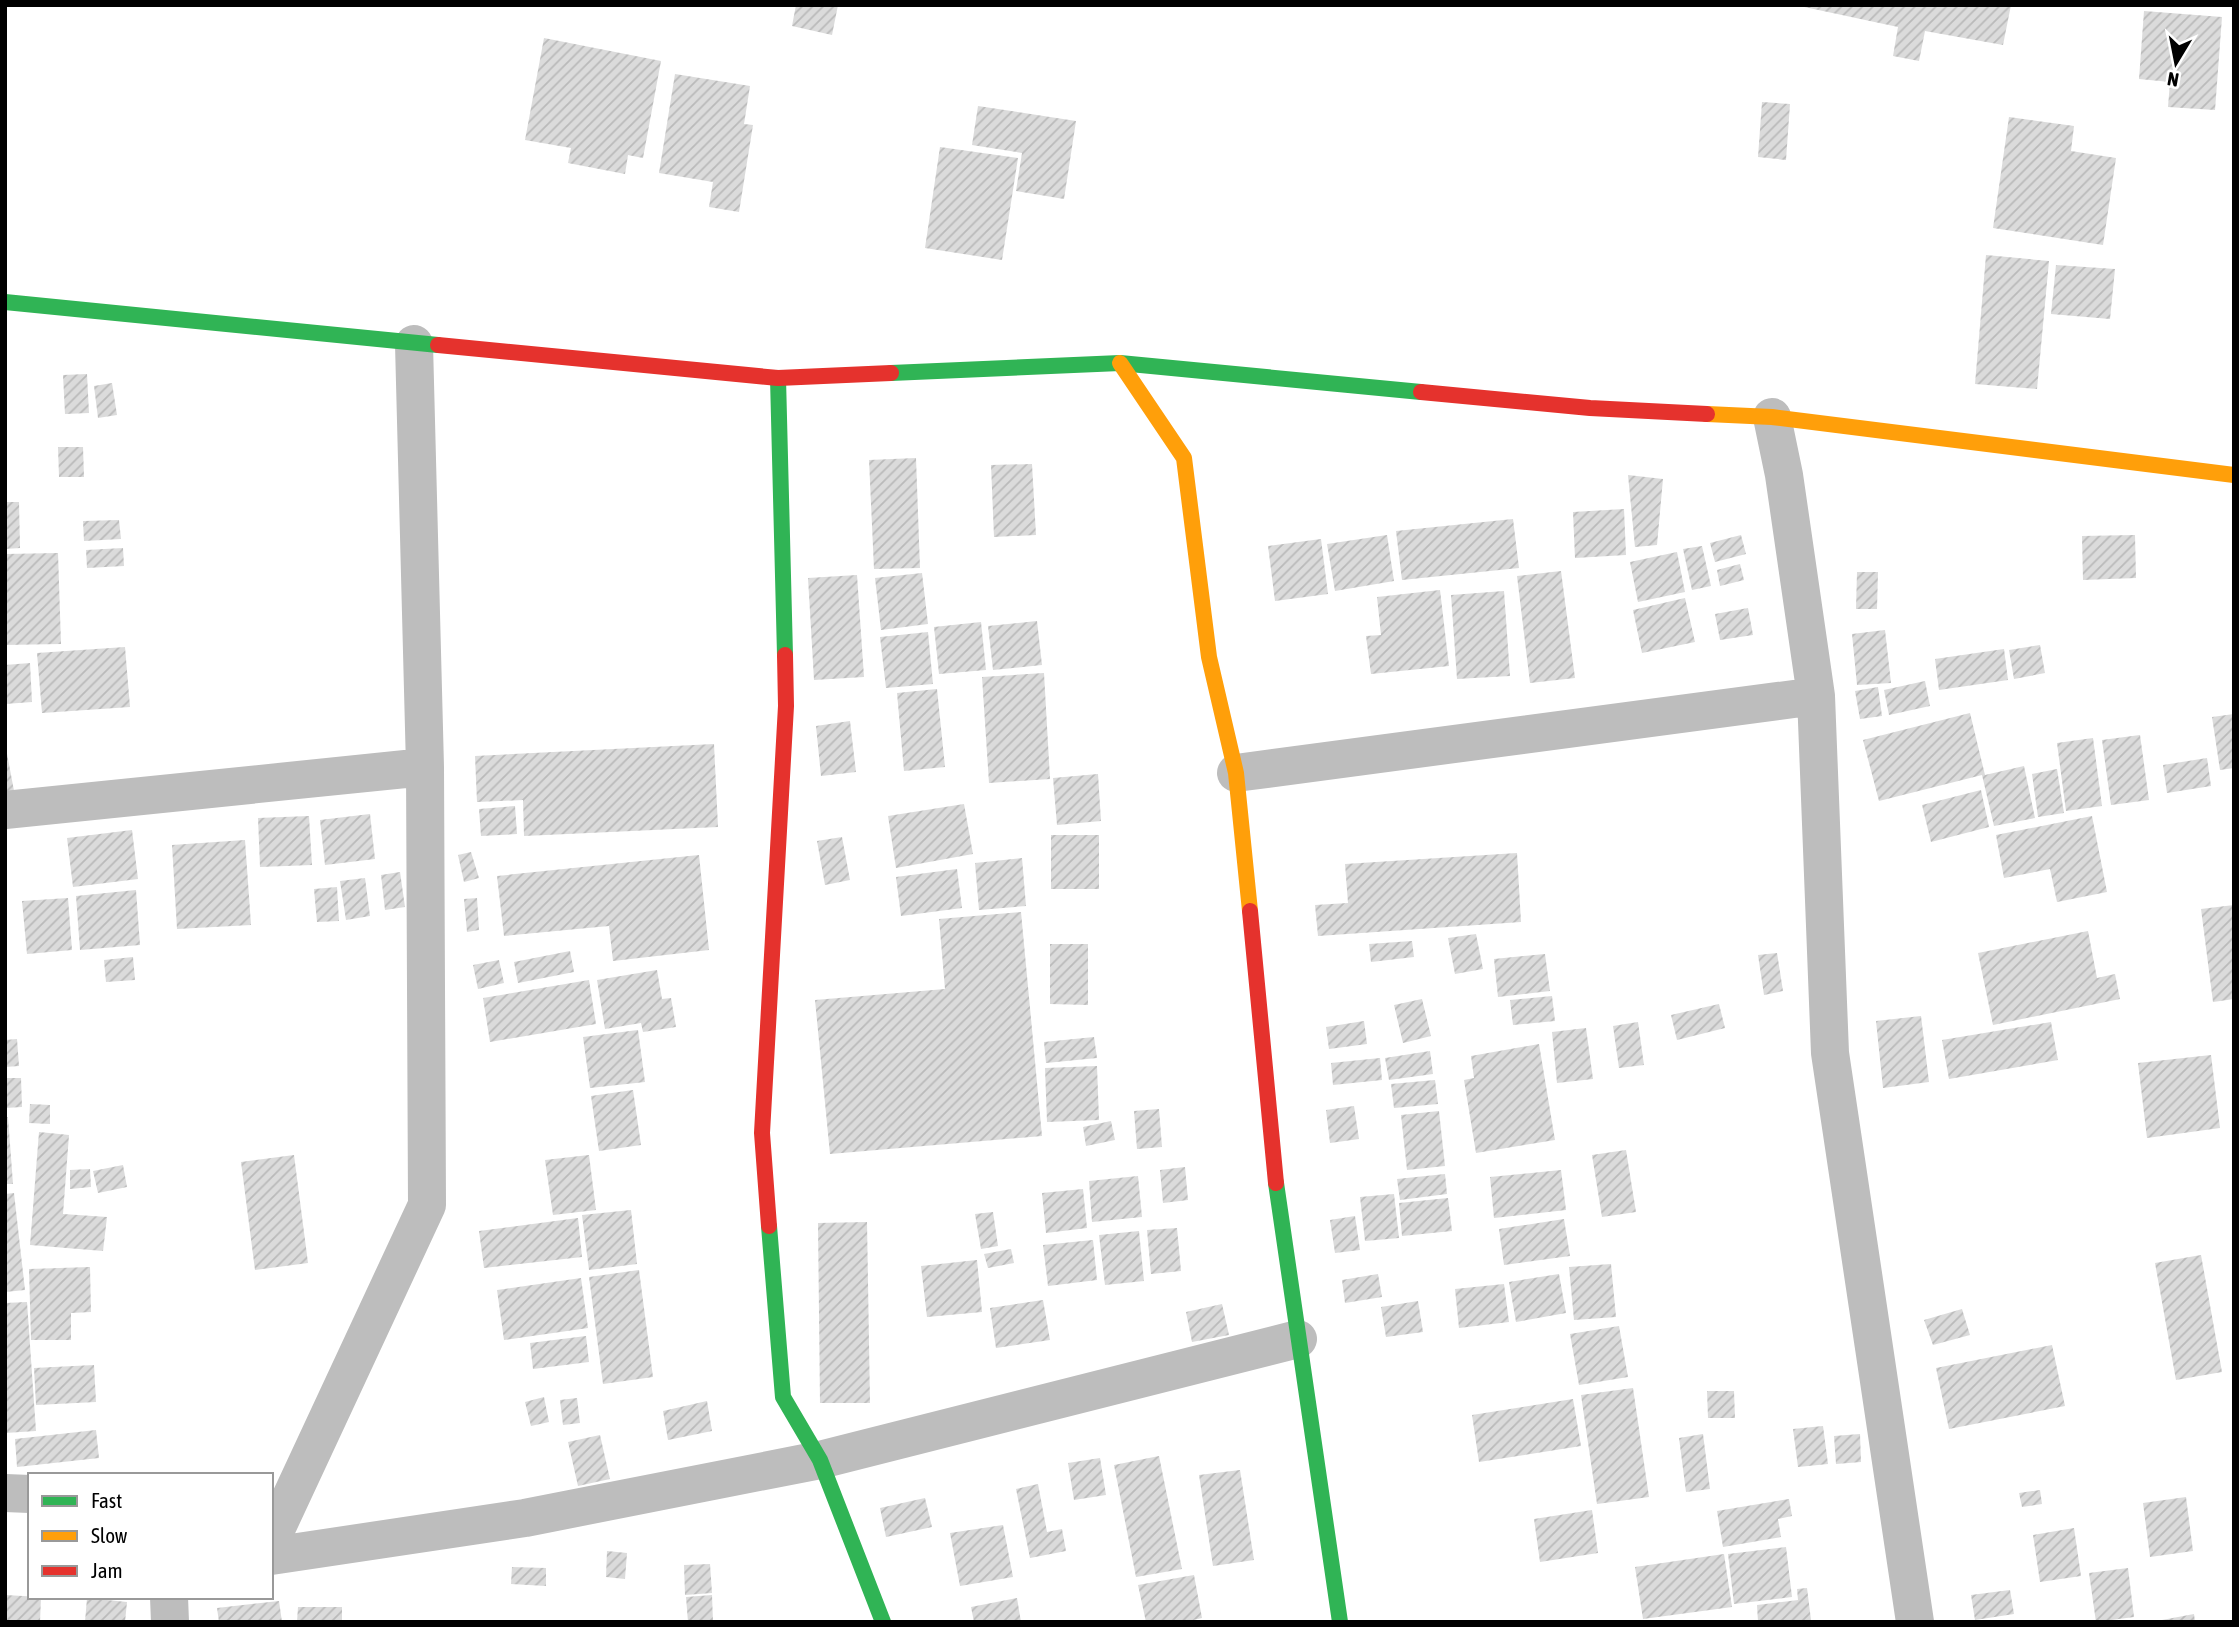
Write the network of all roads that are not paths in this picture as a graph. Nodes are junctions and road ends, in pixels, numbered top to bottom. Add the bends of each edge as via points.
1 (5, 302) edge
2 (414, 344) junction
3 (1120, 363) junction
4 (778, 378) junction
5 (1772, 417) junction
6 (2234, 475) edge
7 (1816, 696) junction
8 (425, 767) junction
9 (1236, 773) junction
10 (5, 810) edge
11 (1298, 1339) junction
12 (820, 1460) junction
13 (5, 1493) edge
14 (28, 1494) edge
15 (273, 1536) edge
16 (273, 1556) edge
17 (169, 1599) edge
18 (170, 1622) edge
19 (883, 1622) edge
20 (1340, 1622) edge
21 (1915, 1622) edge

1 - 2 street
2 - 4 street
2 - 8 street
3 - 4 street
3 - 5 street via 1590,408
3 - 9 street via 1184,458 1209,657
4 - 12 street via 786,706 762,1133 783,1397
5 - 6 street
5 - 7 street
7 - 9 street
7 - 21 street via 1830,1053
8 - 10 street
8 - 15 street via 427,1205
9 - 11 street via 1279,1210
11 - 12 street
11 - 20 street
12 - 16 street via 525,1518
12 - 19 street
13 - 14 street
17 - 18 street

